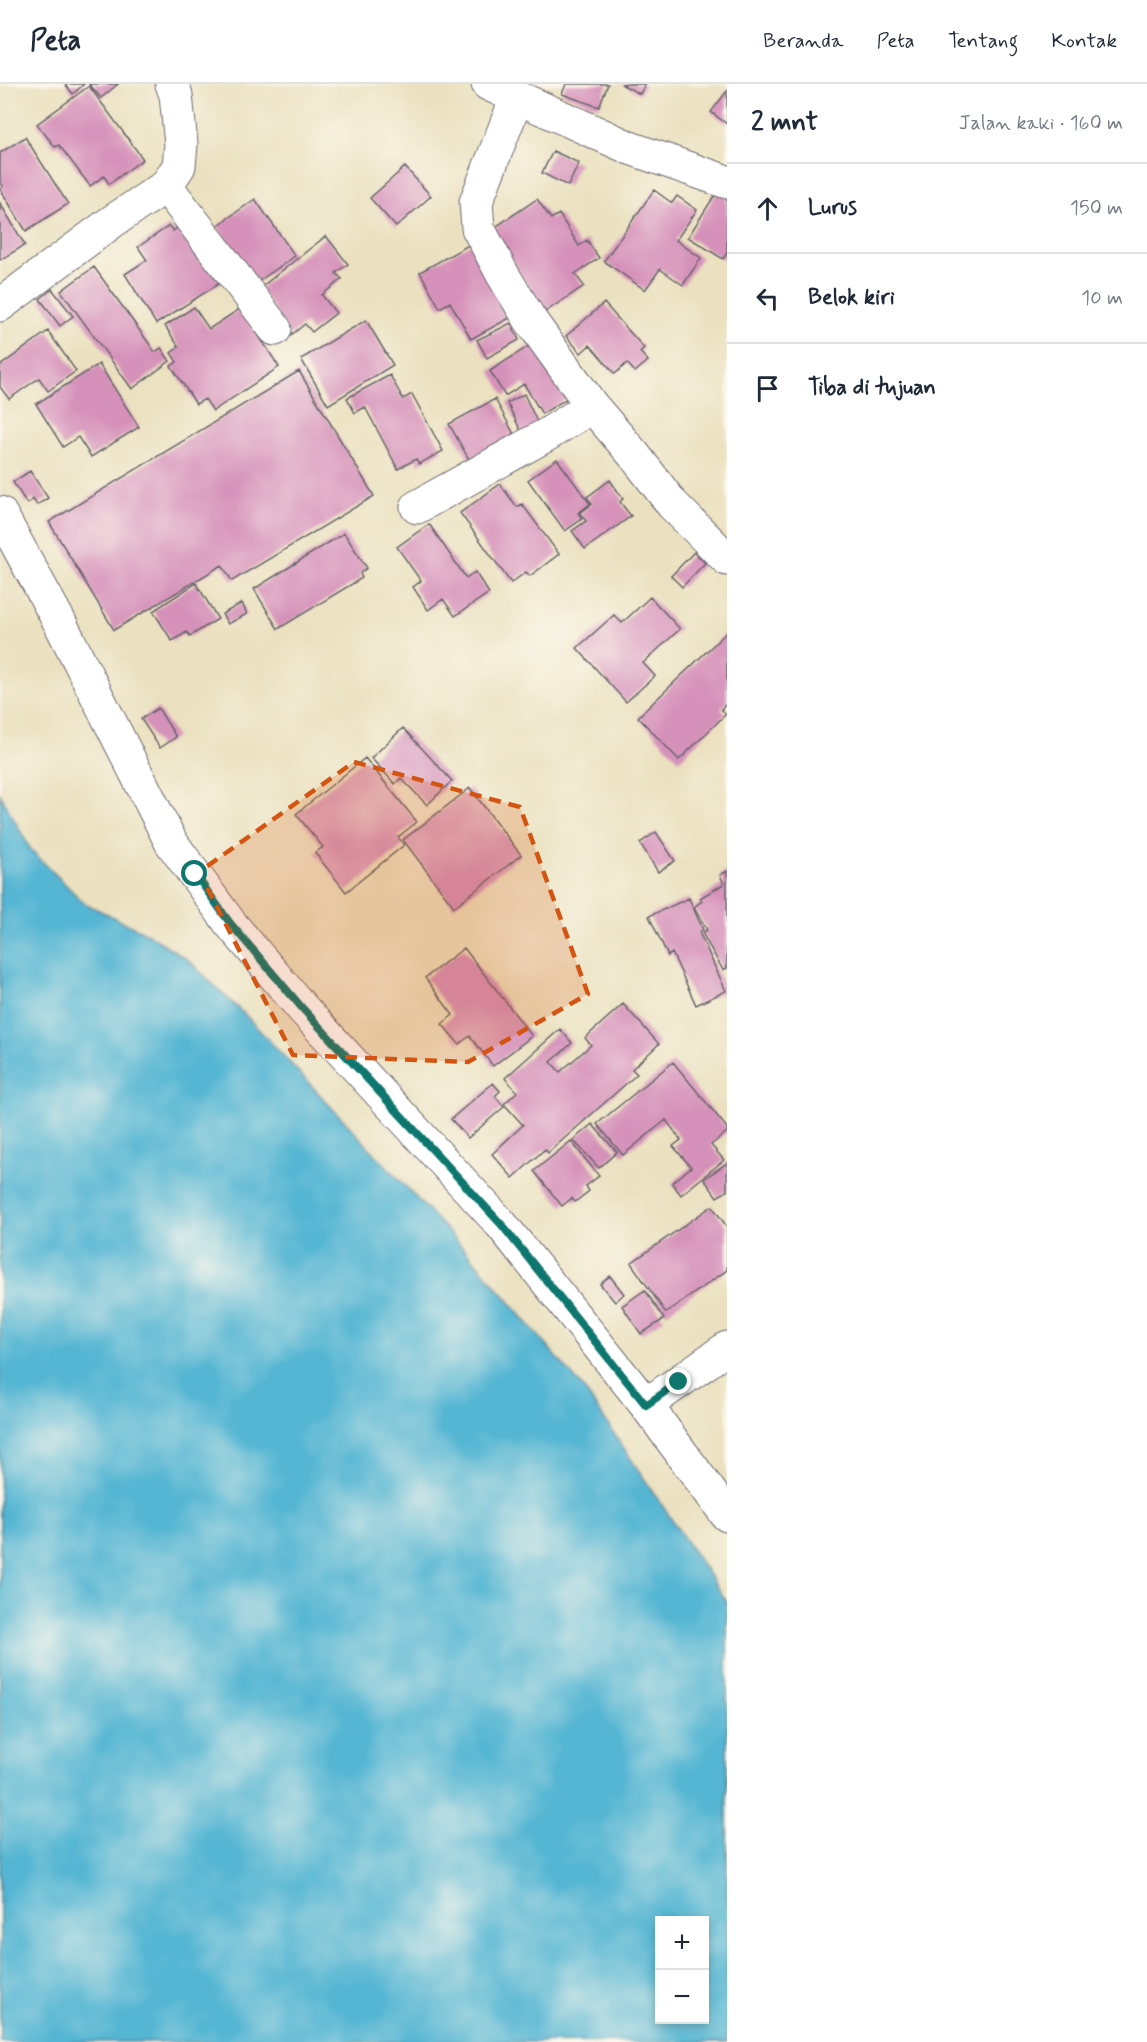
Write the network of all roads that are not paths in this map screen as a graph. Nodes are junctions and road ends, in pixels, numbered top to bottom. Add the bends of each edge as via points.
1 (172, 84) edge
2 (488, 84) edge
3 (517, 97) junction
4 (727, 182) edge
5 (166, 186) junction
6 (0, 304) edge
7 (275, 329) dead end
8 (592, 406) junction
9 (417, 507) dead end
10 (0, 513) edge
11 (727, 559) edge
12 (727, 1348) edge
13 (646, 1405) junction
14 (727, 1515) edge

1 - 5 main road via 181,144 179,166
2 - 3 main road
3 - 4 main road via 630,148
3 - 8 main road via 476,202 477,228 531,321
5 - 6 main road
5 - 7 main road
8 - 9 main road
8 - 11 main road via 672,504
10 - 13 main road via 171,842 230,923 501,1224
12 - 13 main road
13 - 14 main road

